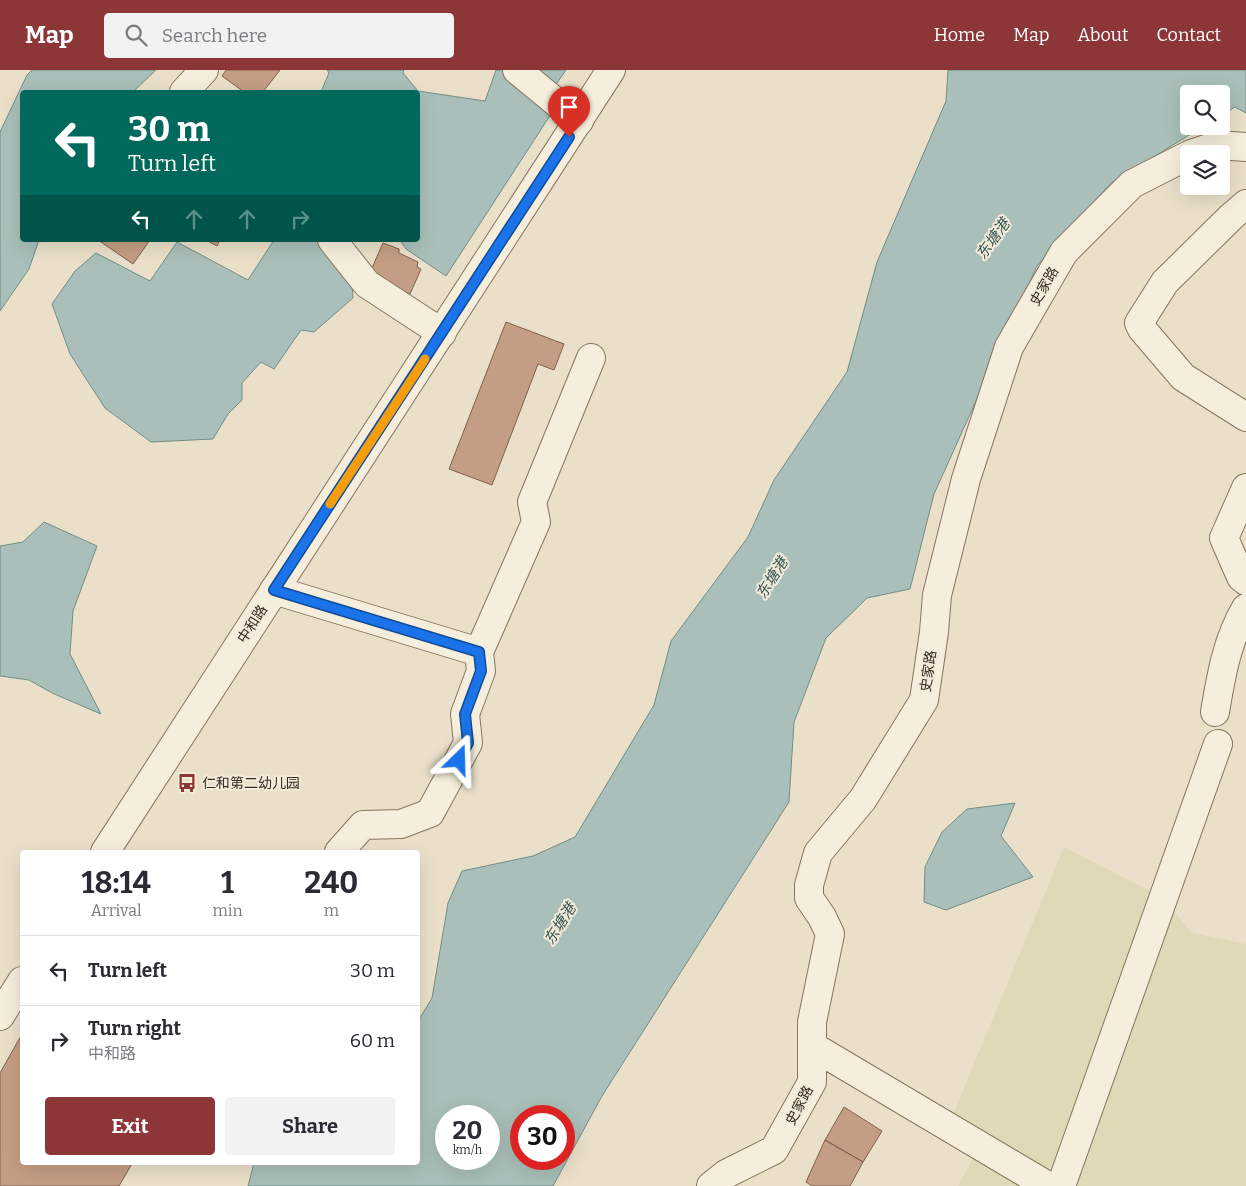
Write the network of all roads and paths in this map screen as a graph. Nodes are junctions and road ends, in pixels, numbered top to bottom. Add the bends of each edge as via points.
1 (204, 70) edge
2 (517, 70) edge
3 (612, 70) edge
4 (186, 90) edge
5 (579, 121) junction
6 (1230, 146) edge
7 (1246, 147) edge
8 (1180, 159) edge
9 (1246, 204) edge
10 (334, 242) edge
11 (442, 333) junction
12 (591, 358) dead end
13 (1246, 417) edge
14 (1246, 488) edge
15 (1246, 581) edge
16 (274, 590) junction
17 (1246, 608) edge
18 (479, 652) junction
19 (1215, 712) dead end
20 (1218, 744) dead end
21 (106, 850) edge
22 (341, 850) edge
23 (20, 984) edge
24 (0, 1016) edge
25 (812, 1046) junction
26 (711, 1186) edge
27 (1048, 1186) edge
28 (1061, 1186) edge

1 - 4 street
2 - 5 street
3 - 5 street, 中和路
5 - 11 street, 中和路
6 - 7 street, 史家路
8 - 25 street, 史家路 via 1132,184 1064,252 1009,347 966,479 937,595 924,700 863,800 818,854 808,885 809,898 830,934 812,1022
9 - 13 street via 1165,282 1139,323 1183,377
10 - 11 street via 367,284
11 - 16 street, 中和路
12 - 18 street via 532,502 536,522
14 - 15 street via 1224,538 1241,577
16 - 18 street
16 - 21 street, 中和路
17 - 19 street via 1235,627 1224,663
18 - 22 street via 481,671 465,714 468,743 430,813 401,824 363,825
20 - 28 street
23 - 24 street
25 - 26 street, 史家路 via 812,1082 774,1150 726,1174
25 - 27 street

